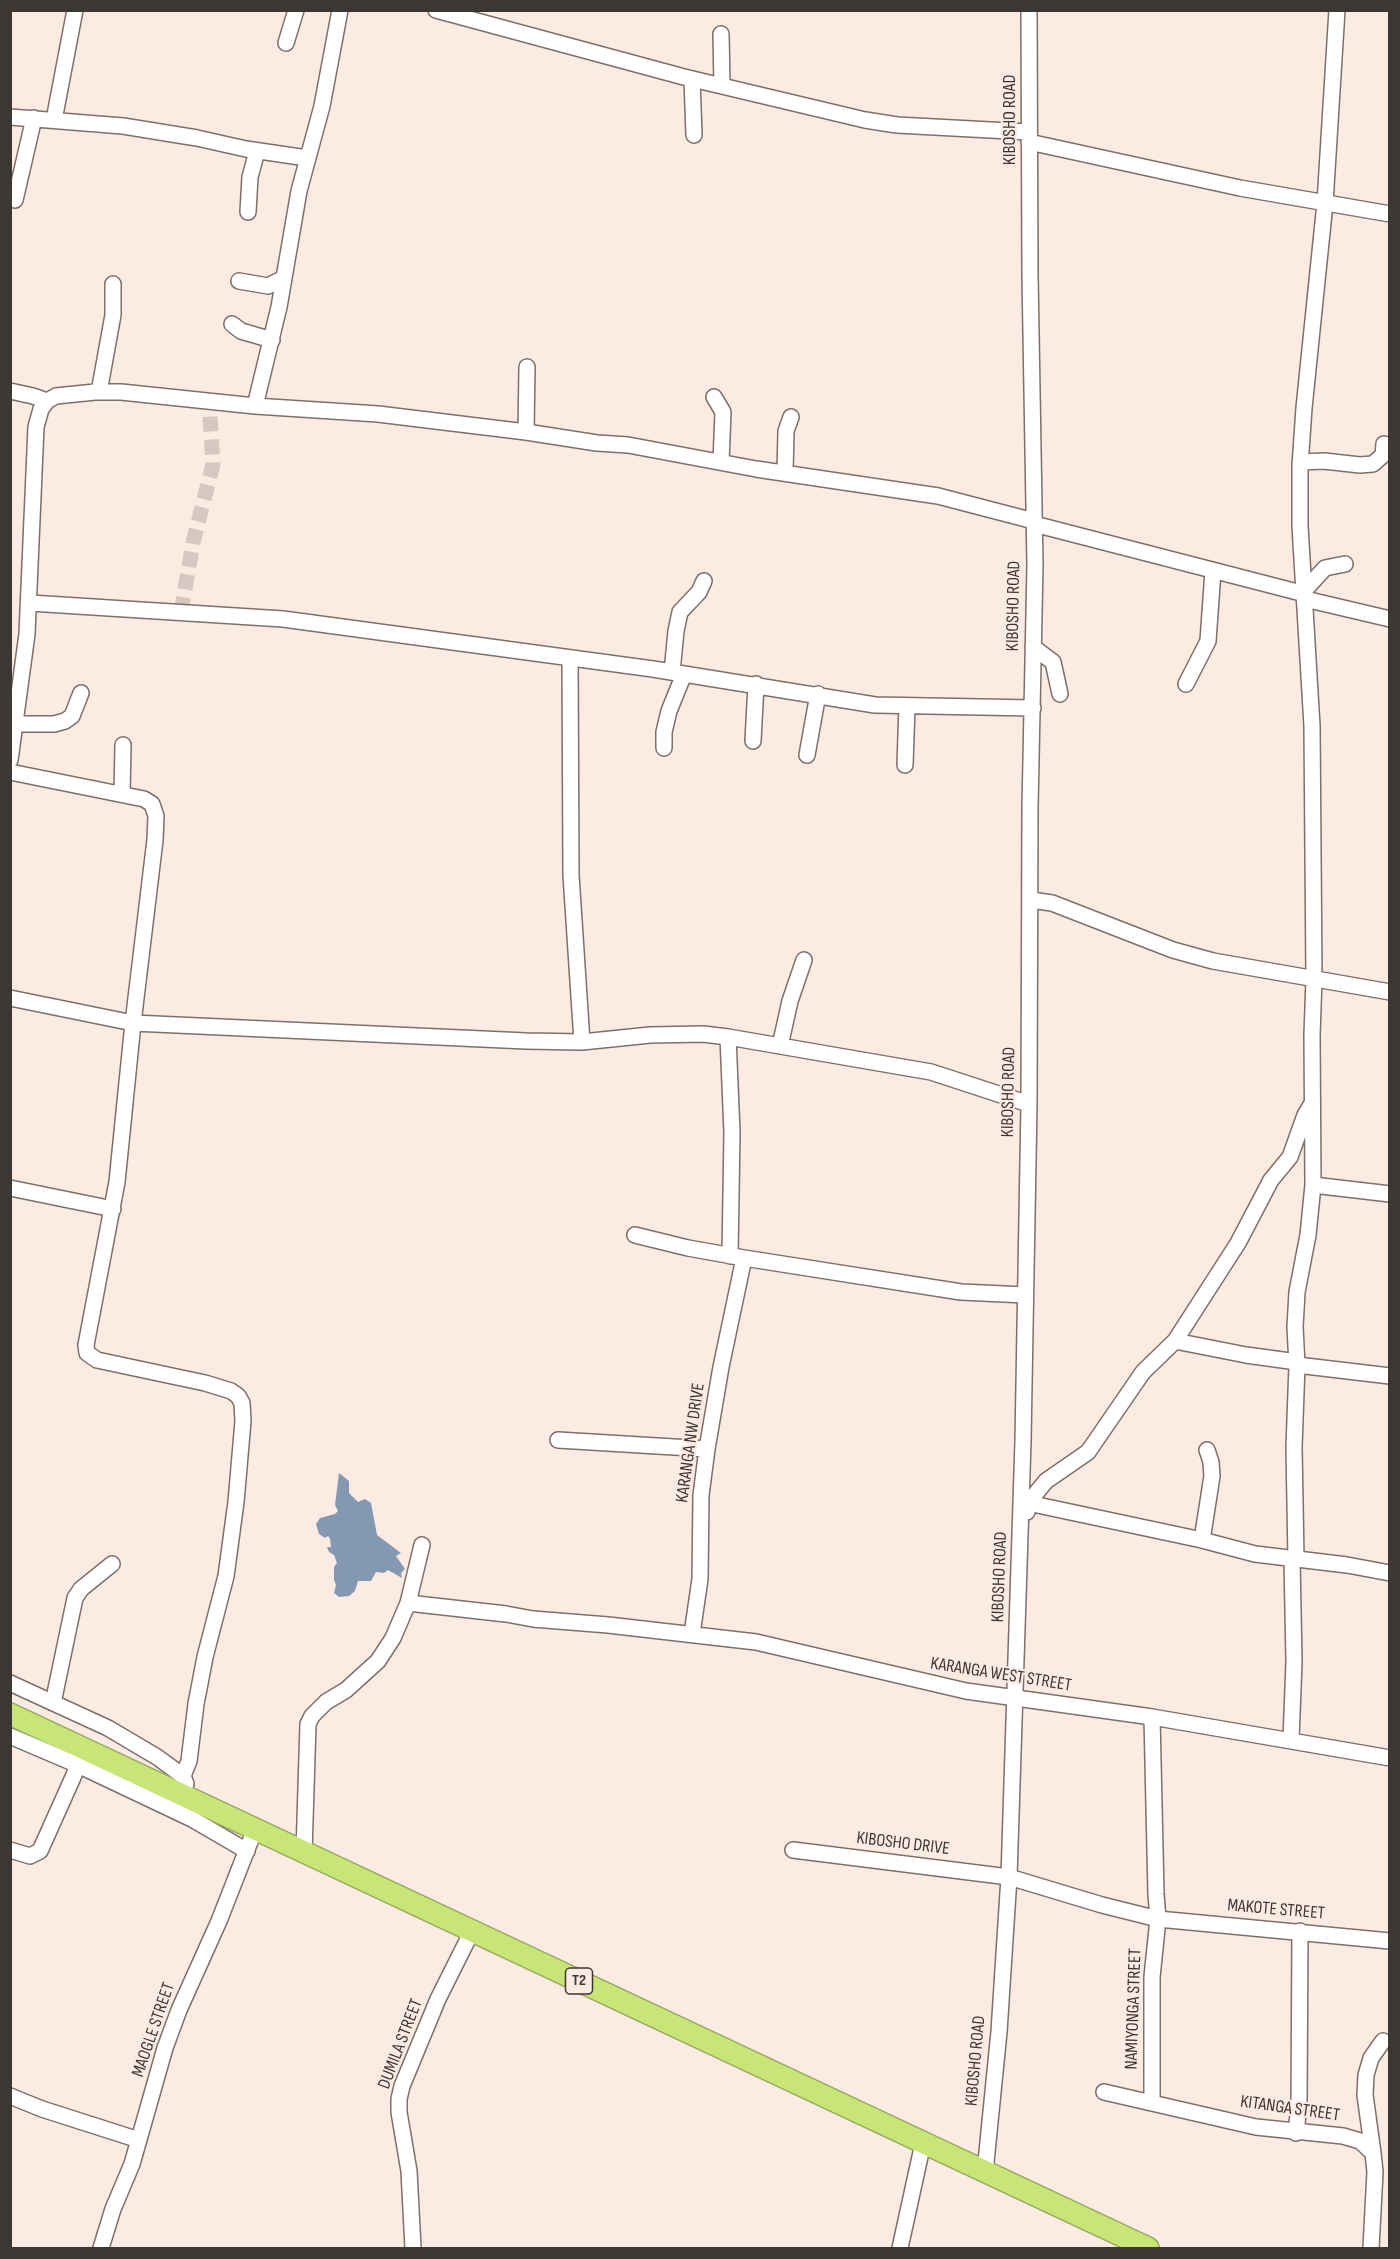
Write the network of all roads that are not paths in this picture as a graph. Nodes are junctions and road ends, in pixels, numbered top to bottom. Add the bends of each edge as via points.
1 (75, 10) edge
2 (296, 10) edge
3 (340, 10) edge
4 (436, 10) edge
5 (1029, 10) edge
6 (1337, 10) edge
7 (722, 34) dead end
8 (286, 43) dead end
9 (692, 79) junction
10 (722, 86) junction
11 (10, 117) edge
12 (34, 118) junction
13 (54, 120) junction
14 (694, 135) dead end
15 (1029, 137) junction
16 (257, 151) junction
17 (307, 158) junction
18 (15, 200) dead end
19 (1325, 203) junction
20 (248, 212) dead end
21 (1389, 214) edge
22 (284, 278) junction
23 (239, 281) dead end
24 (113, 284) dead end
25 (232, 324) dead end
26 (272, 340) junction
27 (527, 367) dead end
28 (10, 391) edge
29 (99, 392) junction
30 (714, 397) dead end
31 (47, 401) junction
32 (255, 406) junction
33 (791, 417) dead end
34 (526, 432) junction
35 (1384, 444) dead end
36 (721, 462) junction
37 (1300, 462) junction
38 (785, 473) junction
39 (1034, 522) junction
40 (1345, 564) dead end
41 (1213, 571) junction
42 (704, 580) dead end
43 (1305, 595) junction
44 (30, 603) junction
45 (1389, 619) edge
46 (1033, 647) junction
47 (570, 658) junction
48 (678, 673) junction
49 (756, 684) junction
50 (1186, 684) dead end
51 (81, 693) dead end
52 (818, 694) junction
53 (1060, 694) dead end
54 (907, 706) junction
55 (1033, 708) junction
56 (16, 724) junction
57 (753, 741) dead end
58 (123, 745) dead end
59 (664, 748) dead end
60 (807, 755) dead end
61 (10, 760) edge
62 (905, 765) dead end
63 (10, 772) edge
64 (122, 794) junction
65 (1031, 900) junction
66 (804, 960) dead end
67 (1314, 979) junction
68 (1389, 992) edge
69 (10, 998) edge
70 (133, 1023) junction
71 (728, 1037) junction
72 (582, 1042) junction
73 (780, 1046) junction
74 (1313, 1103) junction
75 (1029, 1104) junction
76 (1313, 1185) junction
77 (10, 1188) edge
78 (1389, 1194) edge
79 (113, 1209) junction
80 (635, 1235) dead end
81 (737, 1257) junction
82 (1025, 1295) junction
83 (1175, 1341) junction
84 (1297, 1363) junction
85 (1389, 1376) edge
86 (558, 1440) dead end
87 (707, 1449) junction
88 (1207, 1450) dead end
89 (1028, 1503) junction
90 (1202, 1540) junction
91 (422, 1545) dead end
92 (1294, 1559) junction
93 (112, 1564) dead end
94 (1389, 1573) edge
95 (1018, 1583) junction
96 (408, 1604) junction
97 (692, 1634) junction
98 (10, 1683) edge
99 (1016, 1697) junction
100 (53, 1703) junction
101 (10, 1714) edge
102 (1152, 1716) junction
103 (10, 1736) edge
104 (1291, 1740) junction
105 (80, 1756) junction
106 (1389, 1758) edge
107 (183, 1776) junction
108 (194, 1800) junction
109 (255, 1829) junction
110 (10, 1850) edge
111 (793, 1850) dead end
112 (247, 1851) junction
113 (304, 1852) junction
114 (1009, 1877) junction
115 (1158, 1919) junction
116 (472, 1931) junction
117 (1300, 1931) junction
118 (1389, 1941) edge
119 (1383, 2041) dead end
120 (1104, 2092) dead end
121 (10, 2096) edge
122 (1152, 2101) junction
123 (1296, 2133) junction
124 (139, 2140) junction
125 (923, 2144) junction
126 (1372, 2153) junction
127 (985, 2172) junction
128 (1141, 2247) edge
129 (101, 2248) edge
130 (413, 2248) edge
131 (900, 2248) edge
132 (1371, 2248) edge

1 - 13 street
2 - 8 street
3 - 17 street via 326,87
4 - 9 street
5 - 15 street, KIBOSHO ROAD
6 - 19 street
7 - 10 street
9 - 10 street
9 - 14 street
10 - 15 street via 865,120
11 - 12 street
12 - 13 street
12 - 18 street
13 - 16 street via 160,131
15 - 19 street via 1240,188
15 - 39 street, KIBOSHO ROAD
16 - 17 street
16 - 20 street via 250,177
17 - 22 street
19 - 21 street
19 - 37 street
22 - 23 street via 268,286
22 - 26 street
24 - 29 street via 113,315
25 - 26 street via 241,331
26 - 32 street
27 - 34 street
28 - 31 street
29 - 31 street via 56,396
29 - 32 street
30 - 36 street via 723,412
31 - 44 street via 38,417 35,438
32 - 34 street via 378,414
33 - 38 street via 786,431
34 - 36 street
35 - 37 street via 1383,455 1372,464
36 - 38 street
37 - 43 street
38 - 39 street via 938,496
39 - 41 street
39 - 46 street, KIBOSHO ROAD
40 - 43 street via 1325,568
41 - 43 street
41 - 50 street via 1208,641
42 - 48 street via 699,592 680,612 676,632
43 - 45 street
43 - 67 street via 1312,726
44 - 47 street via 283,619
44 - 56 street
46 - 53 street via 1053,662
46 - 55 street, KIBOSHO ROAD
47 - 48 street
47 - 72 street via 571,874
48 - 49 street
48 - 59 street
49 - 52 street
49 - 57 street
51 - 56 street via 72,716 65,721
52 - 54 street
52 - 60 street
54 - 55 street
54 - 62 street
55 - 65 street, KIBOSHO ROAD
56 - 61 street
58 - 64 street
63 - 64 street
64 - 70 street via 152,804 156,816
65 - 67 street via 1052,903 1173,950
65 - 75 street, KIBOSHO ROAD
66 - 73 street
67 - 68 street
67 - 74 street
69 - 70 street
70 - 72 street
70 - 79 street
71 - 72 street via 650,1035
71 - 73 street
71 - 81 street, KARANGA NW DRIVE
73 - 75 street via 930,1072
74 - 76 street
74 - 83 street via 1290,1157 1271,1180 1238,1243
75 - 82 street, KIBOSHO ROAD
76 - 78 street
76 - 84 street via 1297,1292
77 - 79 street
79 - 107 street via 87,1353 108,1364 231,1391 242,1403 236,1502 226,1576 205,1657 189,1761
80 - 81 street
81 - 82 street via 961,1292
81 - 87 street, KARANGA NW DRIVE
82 - 95 street, KIBOSHO ROAD
83 - 84 street
83 - 89 street via 1143,1372 1088,1452 1046,1481
84 - 85 street
84 - 92 street
86 - 87 street
87 - 97 street, KARANGA NW DRIVE via 701,1495 700,1579
88 - 90 street via 1212,1476
89 - 90 street
89 - 95 street
90 - 92 street
91 - 96 street
92 - 94 street
92 - 104 street
93 - 100 street via 75,1598
95 - 99 street, KIBOSHO ROAD
96 - 97 street, KARANGA WEST STREET
96 - 113 street via 378,1661 312,1716 307,1736
97 - 99 street, KARANGA WEST STREET via 756,1642 923,1682
98 - 100 street
99 - 102 street, KARANGA WEST STREET
99 - 114 street, KIBOSHO ROAD
100 - 107 street via 108,1728
101 - 105 highway, T2
102 - 104 street, KARANGA WEST STREET
102 - 115 street
103 - 105 street
104 - 106 street, KARANGA WEST STREET
105 - 108 highway, T2
105 - 110 street via 40,1851 30,1856
105 - 112 street
107 - 108 street
108 - 109 highway, T2
109 - 112 street, MAOGLE STREET
109 - 113 highway, T2
111 - 114 street, KIBOSHO DRIVE
112 - 124 street, MAOGLE STREET via 179,2010
113 - 116 highway, T2
114 - 115 street, MAKOTE STREET
114 - 127 street, KIBOSHO ROAD
115 - 117 street, MAKOTE STREET
115 - 122 street, NAMIYONGA STREET via 1152,1977
116 - 125 highway, T2
116 - 130 street, DUMILA STREET via 438,1999 400,2092
117 - 118 street, MAKOTE STREET
117 - 123 street
119 - 126 street via 1371,2058 1366,2075
120 - 122 street, KITANGA STREET
121 - 124 street
122 - 123 street, KITANGA STREET
123 - 126 street, KITANGA STREET via 1343,2136 1360,2141
124 - 129 street, MAOGLE STREET
125 - 127 highway, T2
125 - 131 street
126 - 132 street via 1375,2172
127 - 128 highway, T2

